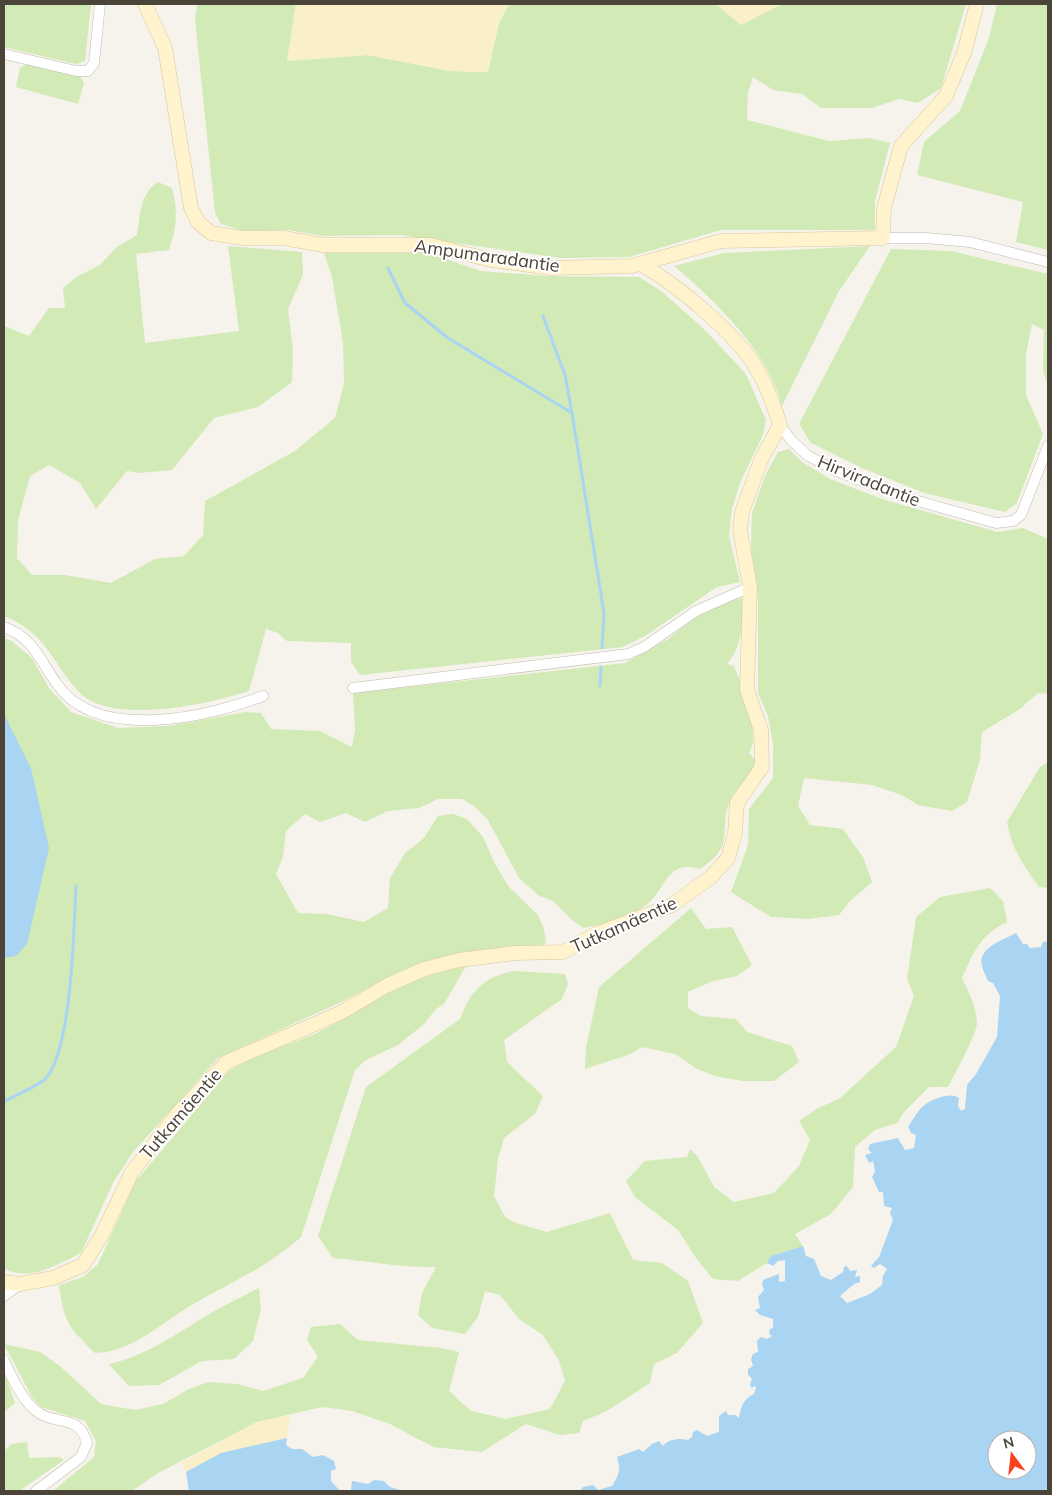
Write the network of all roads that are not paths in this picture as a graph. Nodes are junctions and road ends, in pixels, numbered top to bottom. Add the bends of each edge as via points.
1 (100, 4) edge
2 (144, 4) edge
3 (977, 4) edge
4 (4, 54) edge
5 (883, 238) junction
6 (1048, 262) edge
7 (642, 265) junction
8 (780, 425) junction
9 (1048, 446) edge
10 (750, 587) junction
11 (4, 627) edge
12 (353, 688) dead end
13 (263, 696) dead end
14 (4, 1282) edge
15 (20, 1284) junction
16 (4, 1296) edge
17 (4, 1360) edge
18 (36, 1491) edge

1 - 4 street via 94,63 88,71
2 - 7 street, Ampumaradantie via 165,48 191,208 198,222 212,233 242,238 284,238 323,245 430,244 491,260 551,268
3 - 5 street via 964,53 946,96 901,146 884,208
5 - 6 street via 970,242
5 - 7 street, Ampumaradantie via 721,241
7 - 8 street, Hirviradantie via 667,279 731,336 755,365
8 - 9 street, Hirviradantie via 807,455 834,470 908,498 996,523 1013,521 1021,516
8 - 10 street, Tutkamäentie via 761,460 742,512 740,530
10 - 12 street via 696,611 644,647 628,654
10 - 15 street, Tutkamäentie via 748,690 761,730 762,767 737,803 735,833 728,858 706,882 672,905 596,934 563,952 515,953 459,960 424,969 340,1012 227,1062 178,1113 132,1172 84,1265 53,1278
11 - 13 street via 36,650 70,700 98,714 117,719 178,717 249,703
14 - 15 street, Tutkamäentie
15 - 16 street
17 - 18 street via 31,1407 43,1415 77,1425 87,1443 80,1457

